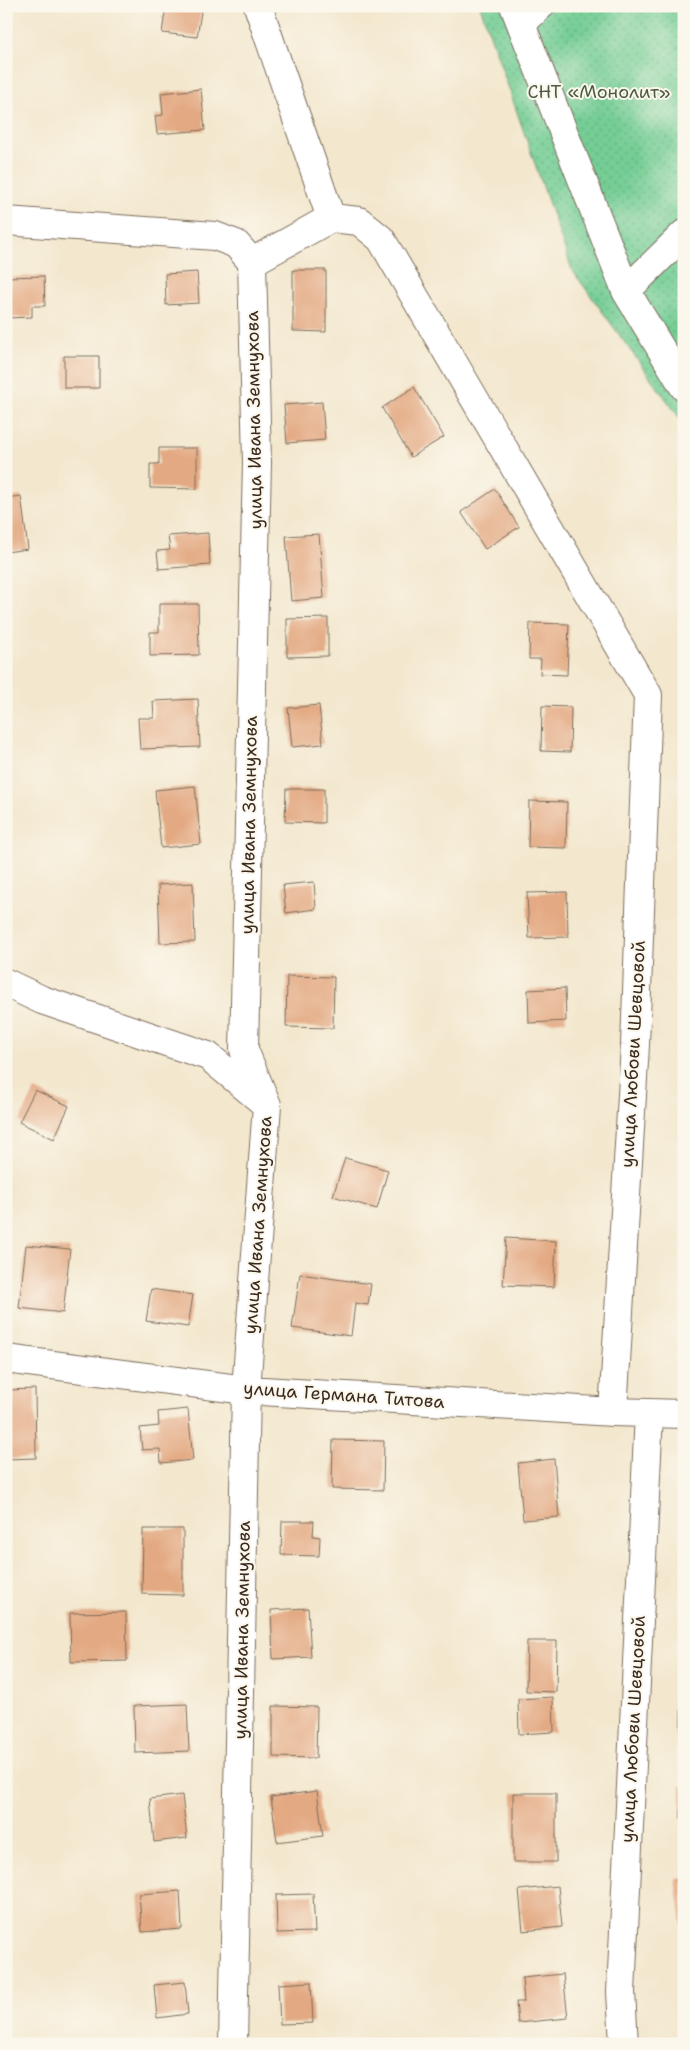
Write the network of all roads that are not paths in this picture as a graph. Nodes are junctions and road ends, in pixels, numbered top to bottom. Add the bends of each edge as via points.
1 (258, 6) edge
2 (525, 12) edge
3 (332, 218) junction
4 (6, 222) edge
5 (684, 234) edge
6 (252, 262) junction
7 (626, 291) junction
8 (684, 387) edge
9 (6, 983) edge
10 (267, 1105) junction
11 (6, 1359) edge
12 (246, 1390) junction
13 (613, 1412) junction
14 (649, 1414) junction
15 (684, 1414) edge
16 (233, 2044) edge
17 (624, 2044) edge

1 - 3 street
2 - 7 street
3 - 6 street
3 - 13 street, улица Любови Шевцовой via 359,221 381,239 648,695 635,1046
4 - 6 street via 215,236 236,244
5 - 7 street
6 - 10 street, улица Ивана Земнухова via 257,462 244,1050
7 - 8 street
9 - 10 street via 42,1000 208,1056
10 - 12 street, улица Ивана Земнухова
11 - 12 street, улица Германа Титова
12 - 13 street, улица Германа Титова
12 - 16 street, улица Ивана Земнухова
13 - 14 street, улица Германа Титова
14 - 15 street, улица Германа Титова
14 - 17 street, улица Любови Шевцовой via 621,1982

